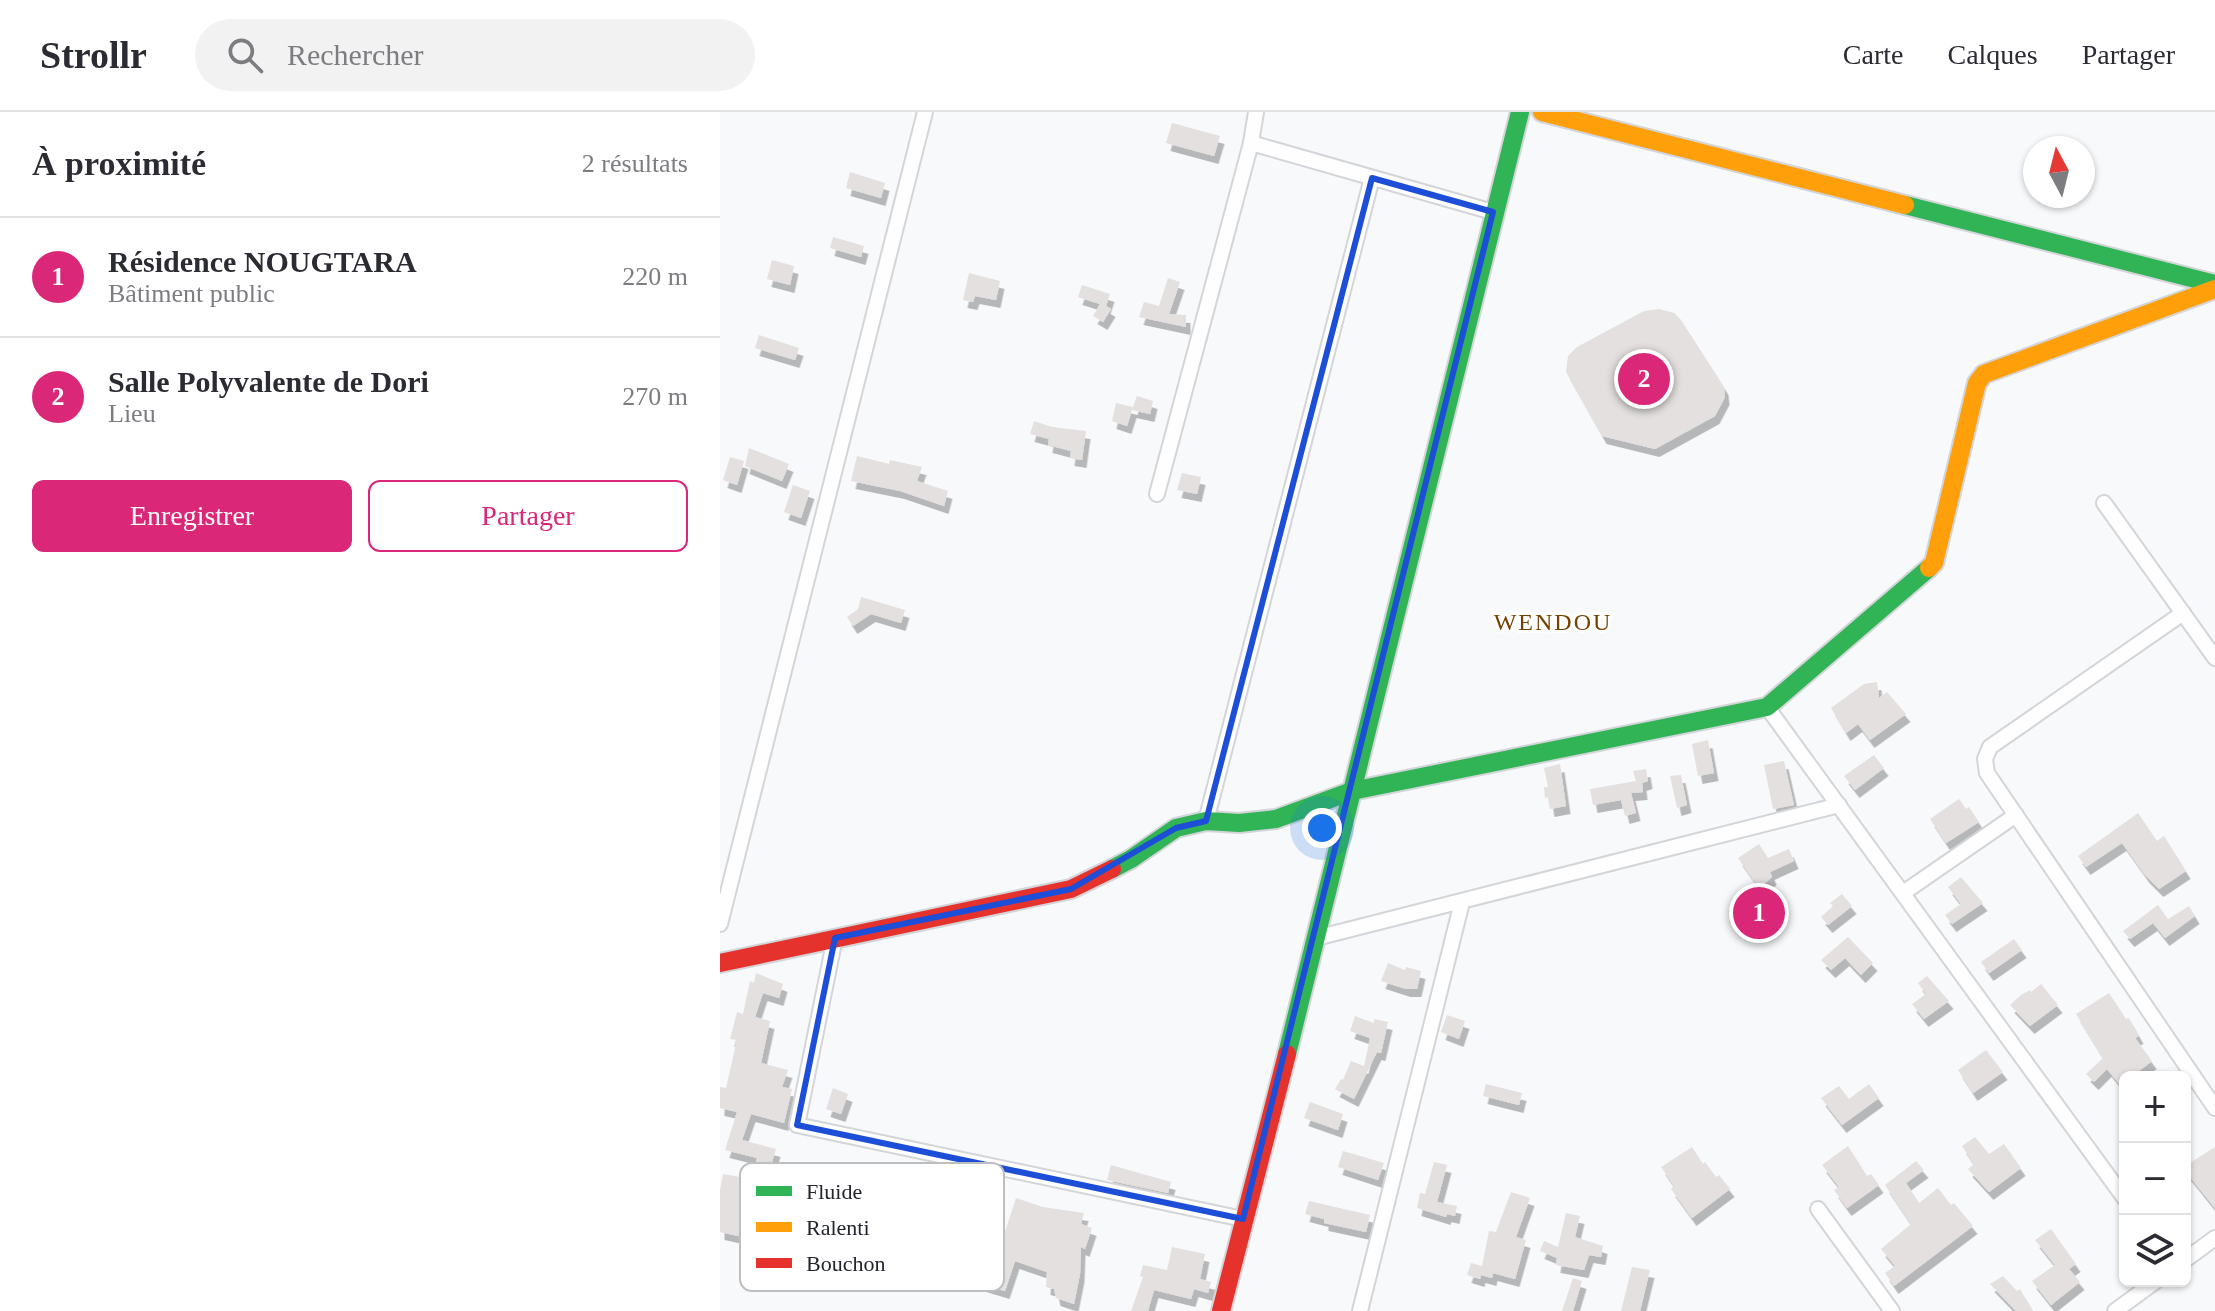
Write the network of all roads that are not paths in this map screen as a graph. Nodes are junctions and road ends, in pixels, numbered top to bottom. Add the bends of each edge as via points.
1 (925, 112) edge
2 (1256, 112) edge
3 (1520, 112) edge
4 (1542, 112) edge
5 (1251, 143) junction
6 (1372, 178) junction
7 (1493, 212) junction
8 (2215, 286) edge
9 (1157, 494) dead end
10 (2104, 503) dead end
11 (2183, 613) junction
12 (2215, 658) edge
13 (1767, 707) junction
14 (1352, 791) junction
15 (1839, 805) junction
16 (2016, 815) junction
17 (1206, 821) junction
18 (1903, 893) junction
19 (1462, 902) junction
20 (720, 924) edge
21 (835, 938) junction
22 (1316, 938) junction
23 (720, 963) edge
24 (2215, 1108) edge
25 (977, 1163) edge
26 (1004, 1169) edge
27 (2119, 1191) edge
28 (1818, 1209) dead end
29 (1243, 1219) junction
30 (2215, 1238) edge
31 (2191, 1256) edge
32 (2148, 1287) edge
33 (1221, 1311) edge
34 (1360, 1311) edge
35 (1892, 1311) edge
36 (2115, 1311) edge

1 - 20 street
2 - 5 street
3 - 7 street
4 - 8 street
5 - 6 street
5 - 9 street
6 - 7 street
6 - 17 street
7 - 14 street
8 - 13 street via 1984,374 1977,383 1934,563
10 - 11 street
11 - 12 street
11 - 16 street via 1990,747 1987,773
13 - 14 street
13 - 15 street
14 - 17 street via 1276,819
14 - 22 street
15 - 18 street
15 - 19 street
16 - 18 street
16 - 24 street
17 - 21 street via 1176,828 1131,859 1071,889
18 - 27 street
19 - 22 street
19 - 34 street
21 - 23 street
21 - 25 street via 797,1125
22 - 29 street
26 - 29 street
28 - 35 street
29 - 33 street
30 - 31 street
32 - 36 street

